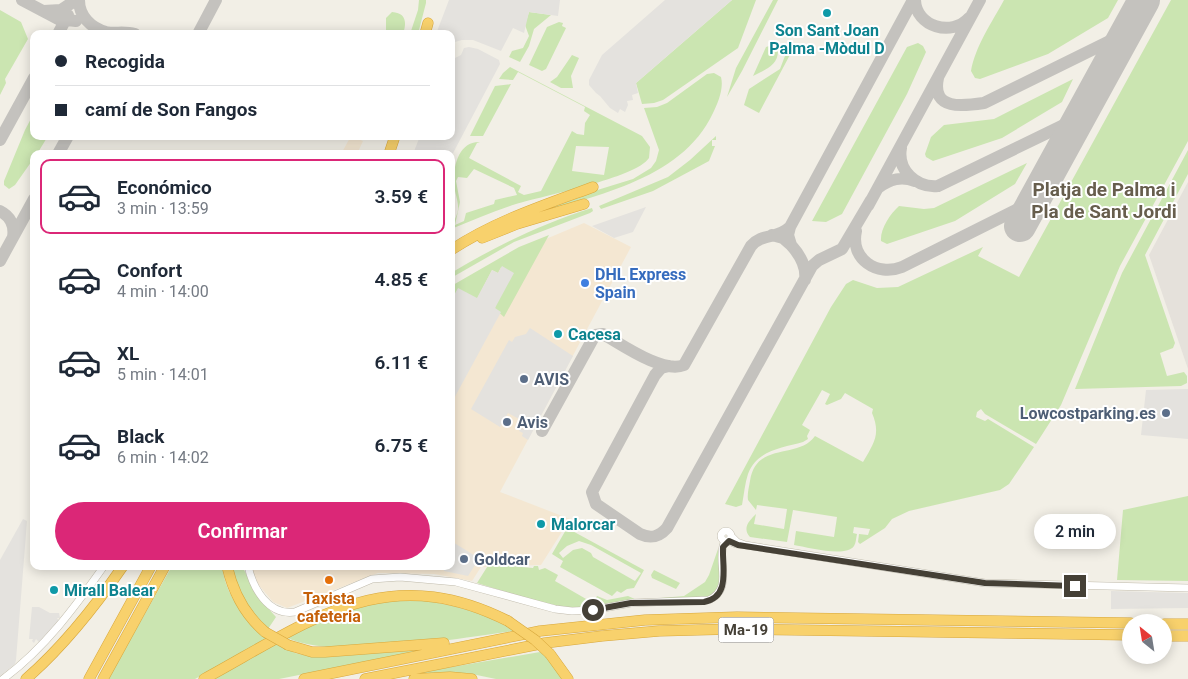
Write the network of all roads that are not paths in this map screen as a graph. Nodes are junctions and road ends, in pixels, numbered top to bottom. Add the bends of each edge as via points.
1 (428, 23) dead end
2 (426, 30) edge
3 (593, 186) dead end
4 (584, 204) dead end
5 (455, 248) edge
6 (455, 249) edge
7 (101, 570) edge
8 (120, 570) edge
9 (149, 570) edge
10 (163, 570) edge
11 (228, 570) edge
12 (249, 570) edge
13 (1188, 588) edge
14 (1122, 623) edge
15 (1172, 624) edge
16 (1188, 624) edge
17 (1122, 635) edge
18 (1172, 636) edge
19 (1188, 636) edge
20 (498, 639) junction
21 (3, 679) edge
22 (26, 679) edge
23 (89, 679) edge
24 (103, 679) edge
25 (204, 679) edge
26 (304, 679) edge
27 (366, 679) edge
28 (414, 679) edge
29 (472, 679) edge
30 (568, 679) edge

1 - 2 highway
3 - 5 highway via 501,222
4 - 6 highway via 517,224
7 - 21 street via 54,632
8 - 22 highway via 75,630
9 - 23 highway
10 - 24 highway
11 - 20 highway, bridge via 244,609 265,632 288,645 312,652
12 - 13 street via 265,602 287,613 372,580 400,577 456,582 555,609 587,611 626,604 704,602 720,592 723,585 723,547 729,538 745,545 985,583
14 - 20 highway, Ma-19 via 697,617 592,624
15 - 16 highway
17 - 27 highway, Ma-19 via 734,629 659,631 545,643
18 - 19 highway
20 - 26 highway, Ma-19
25 - 30 highway, bridge via 340,607 372,598 411,595 437,597 483,609 508,621 550,654
28 - 29 highway

